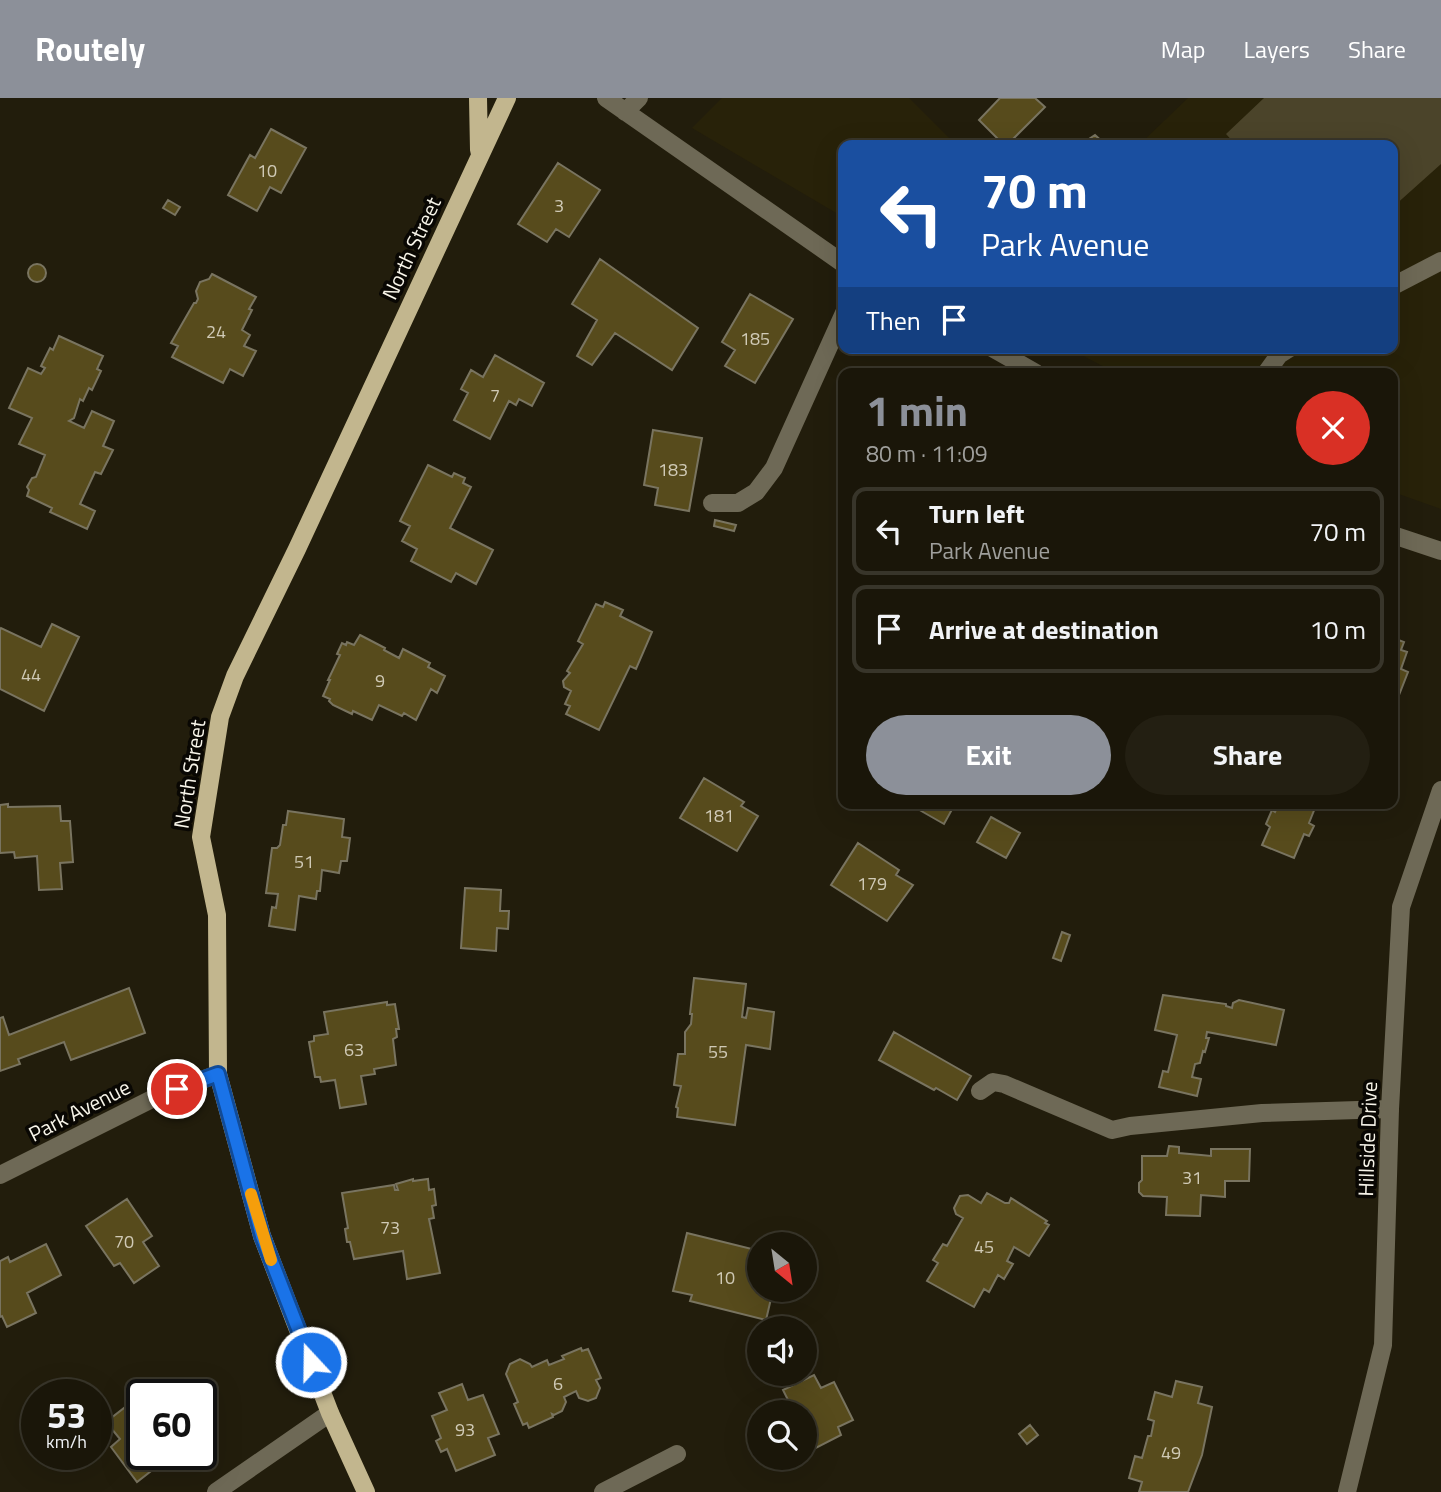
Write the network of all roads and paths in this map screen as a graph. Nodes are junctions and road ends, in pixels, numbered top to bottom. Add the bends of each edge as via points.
1 (478, 98) edge
2 (507, 98) edge
3 (606, 98) edge
4 (639, 98) edge
5 (625, 111) junction
6 (480, 154) junction
7 (838, 260) edge
8 (1441, 261) edge
9 (1398, 283) edge
10 (838, 326) edge
11 (1003, 354) edge
12 (1281, 354) edge
13 (1027, 368) edge
14 (1270, 368) edge
15 (712, 503) dead end
16 (1398, 537) edge
17 (1441, 551) edge
18 (1441, 790) edge
19 (218, 1074) junction
20 (980, 1091) dead end
21 (1390, 1109) junction
22 (0, 1175) edge
23 (330, 1413) junction
24 (677, 1454) dead end
25 (216, 1492) edge
26 (366, 1492) edge
27 (603, 1492) edge
28 (1347, 1492) edge

1 - 6 main road
2 - 6 main road, North Street
3 - 5 street
4 - 5 street
5 - 7 street
6 - 19 main road, North Street via 235,676 220,717 201,837 217,915
8 - 9 street
10 - 15 street via 774,468 756,492 738,503
11 - 13 street
12 - 14 street
16 - 17 street
18 - 21 street, Hillside Drive via 1401,907
19 - 22 street, Park Avenue via 156,1097
19 - 23 main road, North Street via 262,1236
20 - 21 street via 993,1082 1004,1084 1112,1130 1262,1113
21 - 28 street, Hillside Drive via 1383,1345
23 - 25 street
23 - 26 main road, North Street
24 - 27 street

